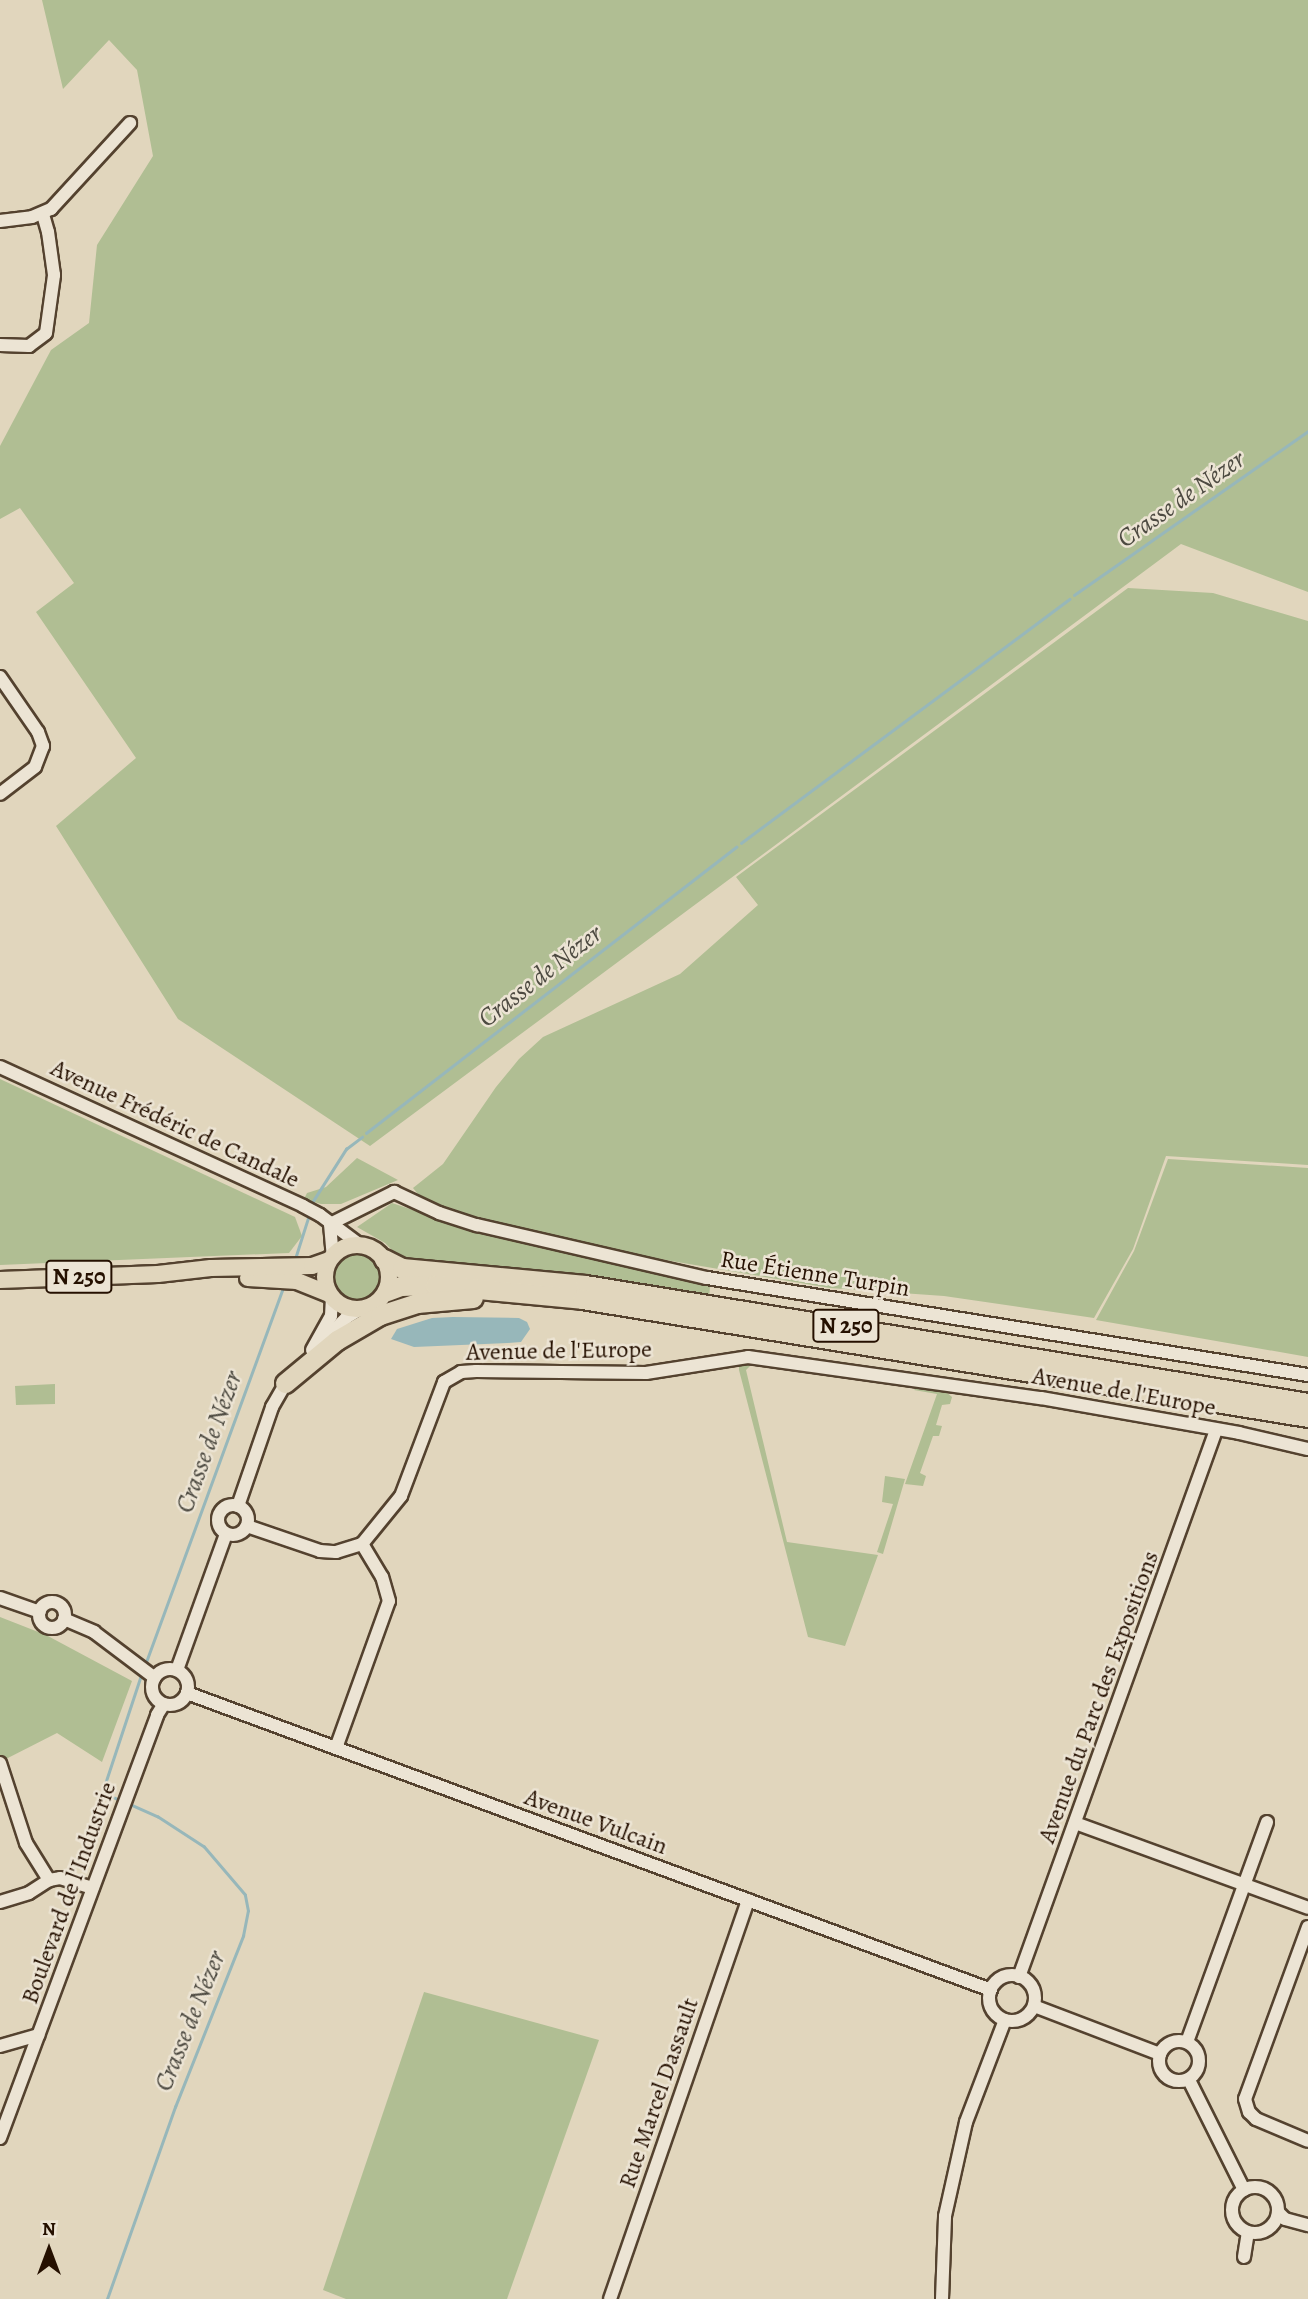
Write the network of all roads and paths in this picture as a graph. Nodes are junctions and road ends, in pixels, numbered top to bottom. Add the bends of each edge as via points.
1 (130, 123) dead end
2 (43, 214) junction
3 (0, 221) edge
4 (0, 345) edge
5 (0, 677) edge
6 (0, 794) edge
7 (0, 1068) edge
8 (330, 1224) junction
9 (359, 1244) junction
10 (331, 1258) junction
11 (384, 1259) junction
12 (158, 1274) junction
13 (0, 1280) edge
14 (387, 1291) junction
15 (331, 1296) junction
16 (362, 1308) junction
17 (706, 1319) junction
18 (312, 1350) junction
19 (1308, 1375) edge
20 (285, 1383) junction
21 (1308, 1403) edge
22 (1308, 1418) edge
23 (1216, 1430) junction
24 (1308, 1449) edge
25 (239, 1506) junction
26 (247, 1526) junction
27 (226, 1534) junction
28 (362, 1544) junction
29 (0, 1598) edge
30 (177, 1670) junction
31 (147, 1671) junction
32 (187, 1693) junction
33 (164, 1704) junction
34 (336, 1748) junction
35 (0, 1763) edge
36 (1267, 1822) dead end
37 (1075, 1824) junction
38 (49, 1880) junction
39 (1244, 1885) junction
40 (93, 1888) junction
41 (748, 1900) junction
42 (0, 1902) edge
43 (1308, 1909) edge
44 (1308, 1927) edge
45 (1019, 1977) junction
46 (991, 1990) junction
47 (1034, 2006) junction
48 (1005, 2020) junction
49 (38, 2035) junction
50 (1187, 2042) junction
51 (0, 2046) edge
52 (1160, 2054) junction
53 (1189, 2080) junction
54 (0, 2138) edge
55 (1308, 2141) edge
56 (1244, 2190) junction
57 (1279, 2213) junction
58 (1308, 2225) edge
59 (1248, 2232) junction
60 (1244, 2257) dead end
61 (610, 2299) edge
62 (942, 2299) edge

1 - 2 street
2 - 3 street
2 - 4 street via 54,275 46,333 29,346
5 - 6 street via 43,746 35,767
7 - 8 street, Avenue Frédéric de Candale via 293,1201
8 - 9 street, Avenue Frédéric de Candale
8 - 10 street
8 - 19 street, Rue Étienne Turpin via 394,1192 477,1225 707,1278
9 - 10 main road, N 250 via 345,1247
9 - 11 main road, N 250
10 - 12 main road, N 250 via 312,1266
10 - 15 main road via 324,1277
11 - 14 main road via 389,1269
11 - 21 highway, N 250 via 402,1268 585,1285
12 - 13 main road, N 250
12 - 15 main road, N 250 via 283,1279 309,1284
14 - 16 main road, N 250
14 - 17 highway, N 250 via 410,1285 494,1288
15 - 16 main road, N 250 via 344,1306
15 - 18 street via 331,1316
16 - 18 street
17 - 20 highway, N 250 via 536,1301 438,1300 399,1308 360,1324
17 - 22 highway, N 250
18 - 20 street
20 - 25 street via 260,1438
23 - 24 street, Avenue de l'Europe
23 - 28 street, Avenue de l'Europe via 1041,1398 748,1357 646,1373 461,1372 440,1389 401,1496
23 - 37 street, Avenue du Parc des Expositions
25 - 26 street via 246,1512
25 - 27 street via 220,1512 217,1522
26 - 27 street via 241,1533
26 - 28 street via 320,1551 336,1552
27 - 30 street
28 - 34 street via 382,1577 389,1601
29 - 31 street via 40,1612 47,1626 59,1626 64,1619 94,1632
30 - 31 street
30 - 32 street via 188,1682
31 - 33 street
32 - 33 street via 180,1702
32 - 34 street, Avenue Vulcain
33 - 40 street, Boulevard de l'Industrie
34 - 41 street, Avenue Vulcain
35 - 38 street via 26,1843
36 - 39 street
37 - 39 street
37 - 45 street, Avenue du Parc des Expositions
38 - 40 street via 60,1878
38 - 42 street via 29,1893
39 - 43 street
39 - 50 street
40 - 49 street, Boulevard de l'Industrie
41 - 46 street, Avenue Vulcain
41 - 61 street, Rue Marcel Dassault
44 - 55 street via 1245,2099 1256,2119
45 - 46 street via 1006,1976
45 - 47 street via 1031,1986
46 - 48 street via 990,2006
47 - 48 street via 1022,2019
47 - 52 street
48 - 62 street via 966,2122 944,2216
49 - 51 street
49 - 54 street, Boulevard de l'Industrie
50 - 52 street via 1174,2041
50 - 53 street via 1197,2051 1199,2064
52 - 53 street via 1159,2066 1165,2077
53 - 56 street
56 - 57 street via 1258,2187 1271,2193
56 - 59 street via 1234,2201 1233,2215
57 - 58 street via 1284,2219
57 - 59 street via 1271,2227
59 - 60 street

